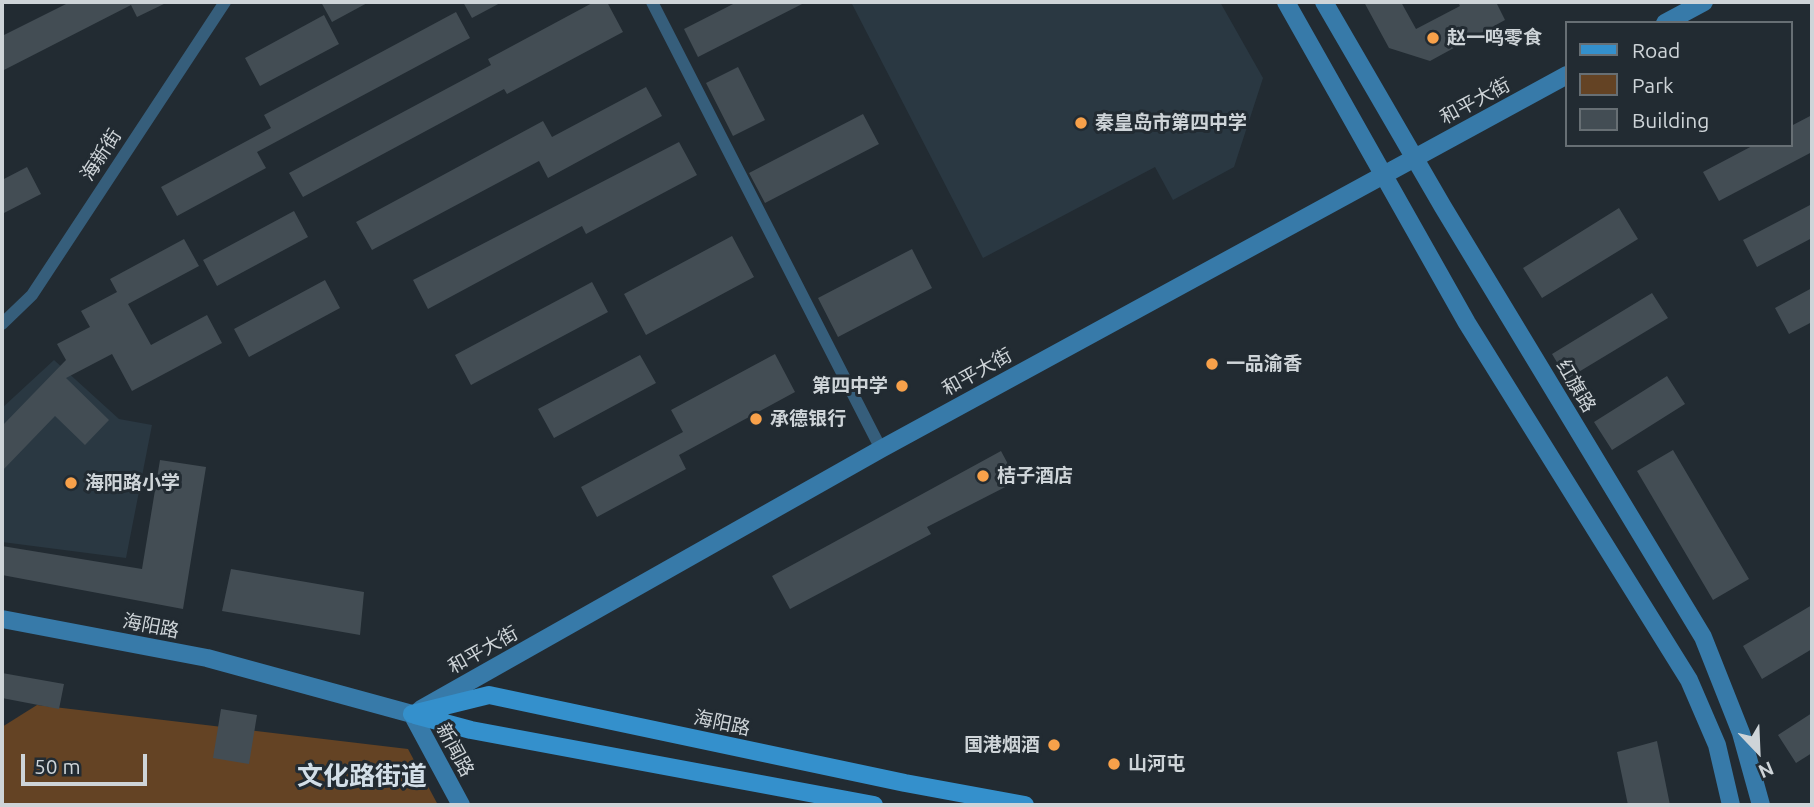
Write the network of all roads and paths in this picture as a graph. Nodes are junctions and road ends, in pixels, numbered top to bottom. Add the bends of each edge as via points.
1 (225, 2) edge
2 (652, 2) edge
3 (1286, 2) edge
4 (1324, 2) edge
5 (1704, 2) edge
6 (1669, 21) edge
7 (1566, 76) edge
8 (1413, 158) junction
9 (1384, 174) junction
10 (2, 324) edge
11 (881, 449) junction
12 (2, 619) edge
13 (412, 714) junction
14 (461, 805) edge
15 (874, 805) edge
16 (1025, 805) edge
17 (1731, 805) edge
18 (1761, 805) edge

1 - 10 street, 海新街 via 32,295
2 - 11 street
3 - 9 main road
4 - 8 main road, 红旗路
5 - 6 main road
7 - 8 main road, 和平大街
8 - 9 main road, 和平大街
8 - 18 main road, 红旗路 via 1703,637 1741,733
9 - 11 main road, 和平大街
9 - 17 main road via 1468,323 1689,680 1717,745
11 - 13 main road, 和平大街
12 - 13 main road, 海阳路 via 207,658
13 - 14 main road, 新闻路
13 - 15 main road, 海阳路 via 471,730
13 - 16 main road, 海阳路 via 489,695

